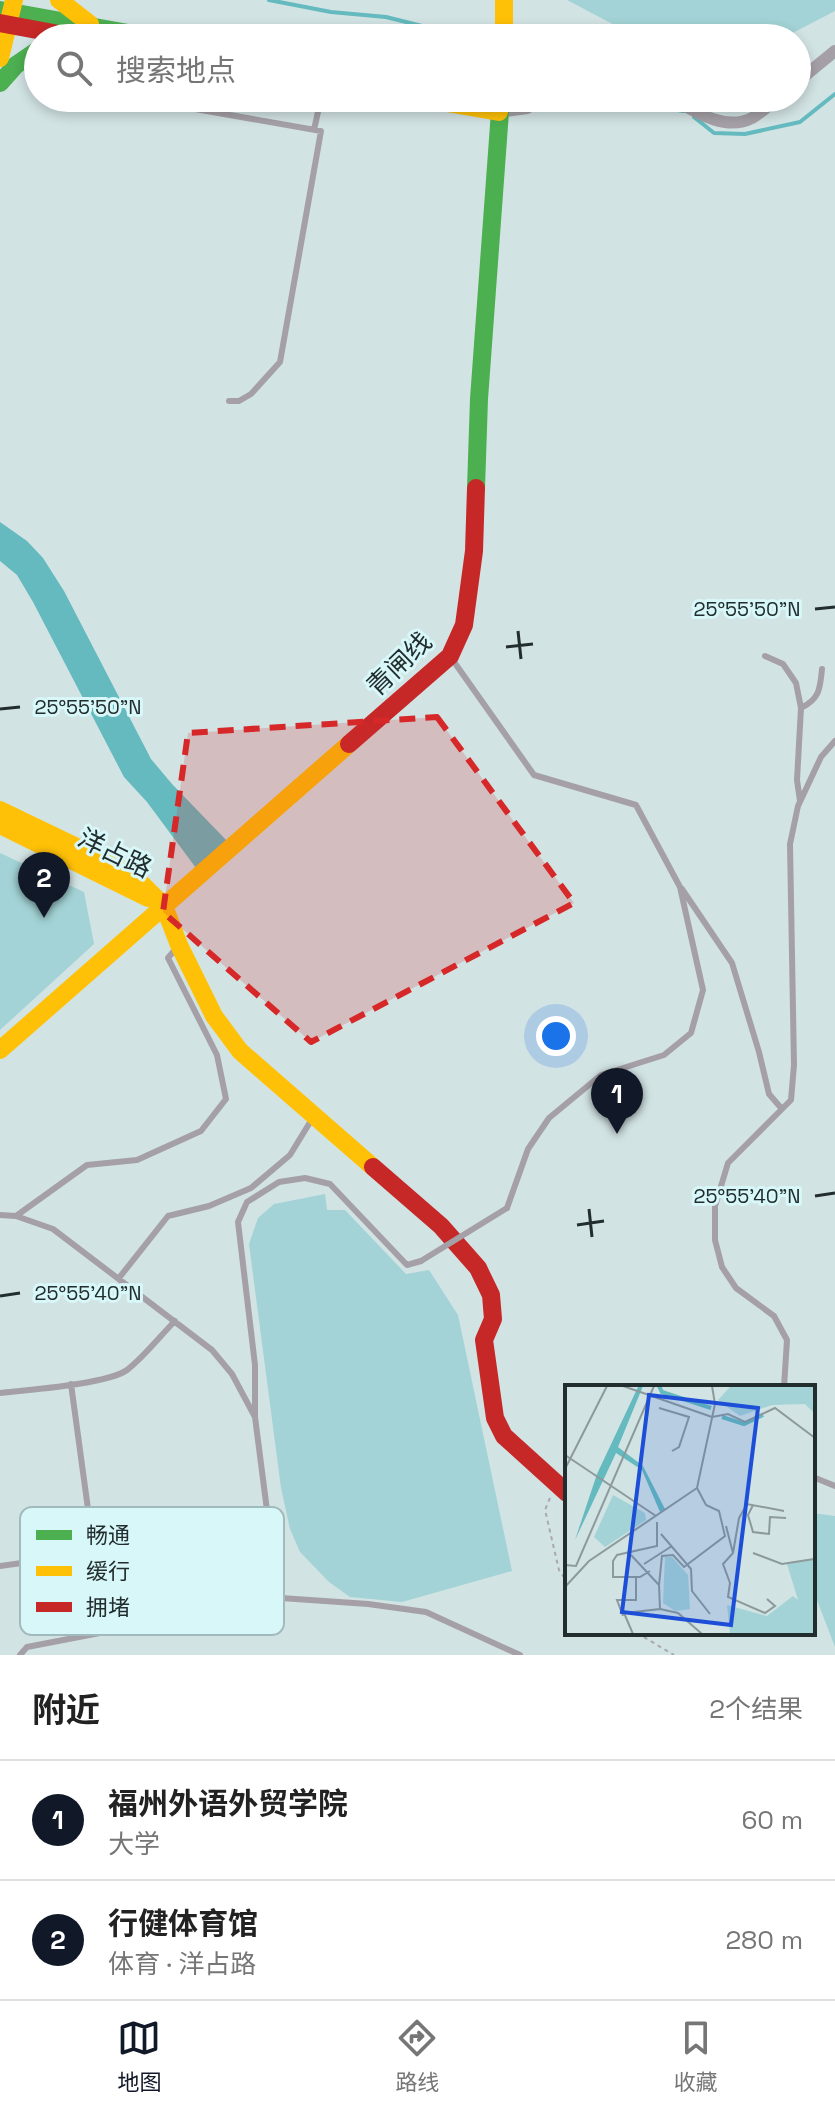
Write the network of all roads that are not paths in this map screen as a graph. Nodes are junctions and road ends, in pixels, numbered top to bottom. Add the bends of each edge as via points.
1 (59, 0) edge
2 (504, 0) edge
3 (7, 14) edge
4 (50, 24) edge
5 (80, 24) edge
6 (504, 24) edge
7 (835, 51) edge
8 (0, 58) edge
9 (24, 60) edge
10 (811, 71) edge
11 (0, 83) edge
12 (212, 112) edge
13 (318, 112) edge
14 (500, 112) edge
15 (697, 112) edge
16 (759, 112) edge
17 (314, 130) junction
18 (229, 401) dead end
19 (450, 656) junction
20 (765, 656) dead end
21 (822, 669) dead end
22 (801, 708) junction
23 (835, 741) edge
24 (800, 801) junction
25 (0, 810) edge
26 (0, 825) edge
27 (680, 887) junction
28 (164, 906) junction
29 (179, 945) junction
30 (0, 1050) edge
31 (782, 1109) junction
32 (313, 1116) junction
33 (0, 1215) edge
34 (16, 1216) junction
35 (119, 1278) junction
36 (175, 1321) junction
37 (71, 1384) junction
38 (784, 1385) edge
39 (0, 1393) edge
40 (255, 1417) junction
41 (815, 1478) edge
42 (835, 1486) edge
43 (561, 1488) edge
44 (88, 1507) edge
45 (267, 1507) edge
46 (20, 1563) edge
47 (0, 1566) edge
48 (284, 1598) edge
49 (89, 1635) edge
50 (20, 1655) edge
51 (520, 1655) edge

1 - 5 main road
2 - 6 main road
3 - 4 main road
3 - 8 main road
7 - 10 street
9 - 11 main road
12 - 17 lane
13 - 17 lane
14 - 19 main road, 青闸线 via 474,551 464,625
15 - 16 street via 724,123
17 - 18 lane via 321,131 280,362 251,394
19 - 27 lane via 534,775 636,805
19 - 28 main road, 青闸线
20 - 22 lane via 783,664 796,683
21 - 22 lane via 820,691
22 - 24 lane
23 - 24 lane via 821,757
24 - 31 lane via 790,844 794,1065 791,1100
25 - 28 main road, 洋占路 via 131,873
26 - 28 main road, 洋占路
27 - 31 lane via 732,963 769,1094
27 - 40 lane, bridge via 703,990 691,1033 664,1055 601,1075 549,1118 528,1149 507,1208 407,1265 330,1184 305,1178 279,1182 247,1202 238,1222 255,1365
28 - 29 main road
28 - 30 main road, 青闸线
29 - 32 main road via 214,1016 240,1051
29 - 34 lane via 168,958 217,1055 226,1099 201,1131 137,1160 87,1165
31 - 38 lane via 728,1163 715,1206 715,1240 722,1267 736,1288 774,1316 787,1340
32 - 35 lane via 290,1155 251,1188 168,1216
32 - 43 main road via 441,1226 478,1268 491,1295 493,1319 484,1340 495,1418 504,1436
33 - 34 lane
34 - 35 lane via 53,1229
35 - 36 lane
36 - 37 lane via 126,1372
36 - 40 lane via 212,1350
37 - 39 lane
37 - 44 lane
40 - 45 lane
41 - 42 lane
46 - 47 lane
48 - 51 lane via 426,1612
49 - 50 lane via 27,1647

